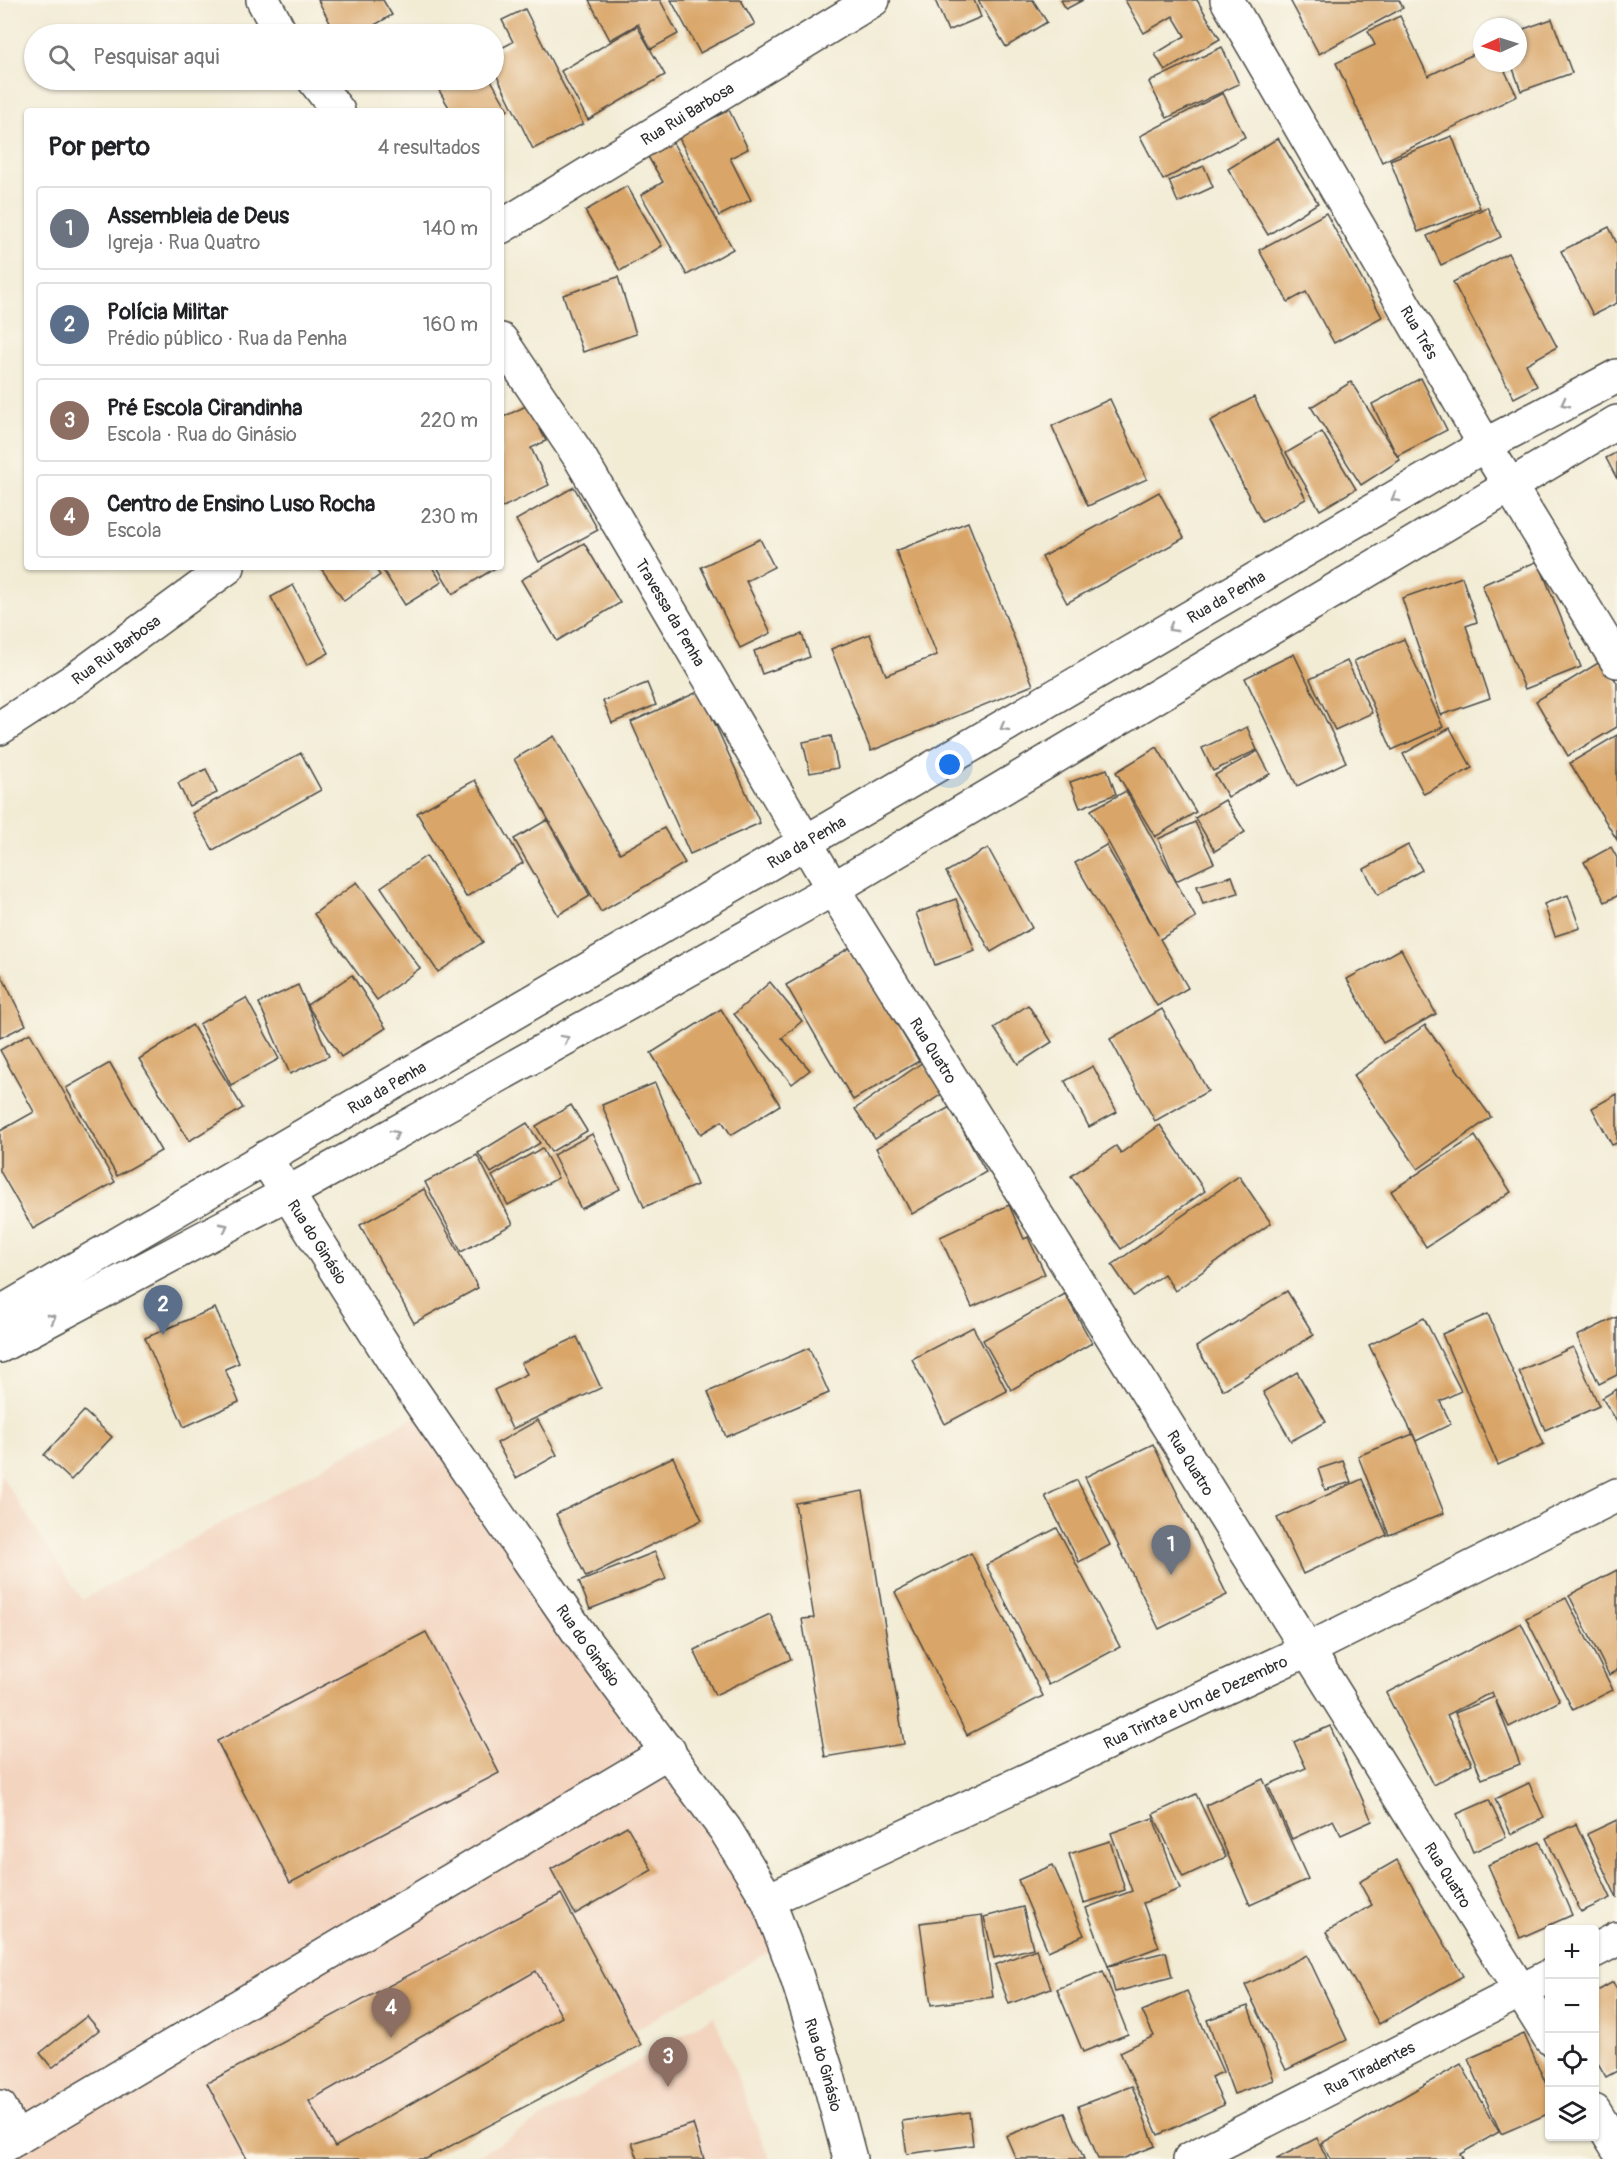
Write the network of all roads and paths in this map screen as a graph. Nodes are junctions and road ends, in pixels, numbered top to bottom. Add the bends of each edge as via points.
1 (263, 0) edge
2 (873, 0) edge
3 (1227, 0) edge
4 (276, 24) edge
5 (322, 90) edge
6 (336, 108) edge
7 (504, 224) edge
8 (504, 344) edge
9 (1617, 376) edge
10 (1617, 422) edge
11 (1485, 445) junction
12 (1510, 484) junction
13 (224, 570) edge
14 (1617, 661) edge
15 (0, 728) edge
16 (804, 844) junction
17 (832, 889) junction
18 (265, 1158) junction
19 (288, 1193) junction
20 (0, 1313) edge
21 (0, 1346) edge
22 (1617, 1495) edge
23 (1309, 1649) junction
24 (669, 1751) junction
25 (768, 1900) junction
26 (1617, 1939) edge
27 (1599, 1948) edge
28 (1545, 1979) edge
29 (1521, 1991) junction
30 (1547, 2033) edge
31 (0, 2107) edge
32 (1599, 2119) edge
33 (8, 2144) edge
34 (1617, 2148) edge
35 (850, 2159) edge
36 (1190, 2159) edge

1 - 4 street
2 - 7 street, Rua Rui Barbosa
3 - 11 street, Rua Três
5 - 6 street
8 - 16 street, Travessa da Penha via 579,456
9 -> 11 street, Rua da Penha
10 - 12 street
11 - 12 street, Rua Três
11 -> 16 street, Rua da Penha
12 - 14 street, Rua Três
12 - 17 street
13 - 15 street, Rua Rui Barbosa via 77,678
16 - 17 street, Travessa da Penha
16 - 18 street, Rua da Penha
19 -> 17 street
17 - 23 street, Rua Quatro
18 - 19 street, Rua do Ginásio
18 - 20 street, Rua da Penha
21 -> 19 street
19 - 24 street, Rua do Ginásio via 471,1477 582,1636
22 - 23 street, Rua Trinta e Um de Dezembro
23 - 25 street, Rua Trinta e Um de Dezembro
23 - 29 street, Rua Quatro
24 - 25 street, Rua do Ginásio via 725,1829
24 - 33 street
25 - 35 street, Rua do Ginásio via 798,1979
26 - 27 street
28 - 29 street, Rua Tiradentes
29 - 30 street, Rua Quatro
29 - 36 street, Rua Tiradentes
31 - 33 street
32 - 34 street

